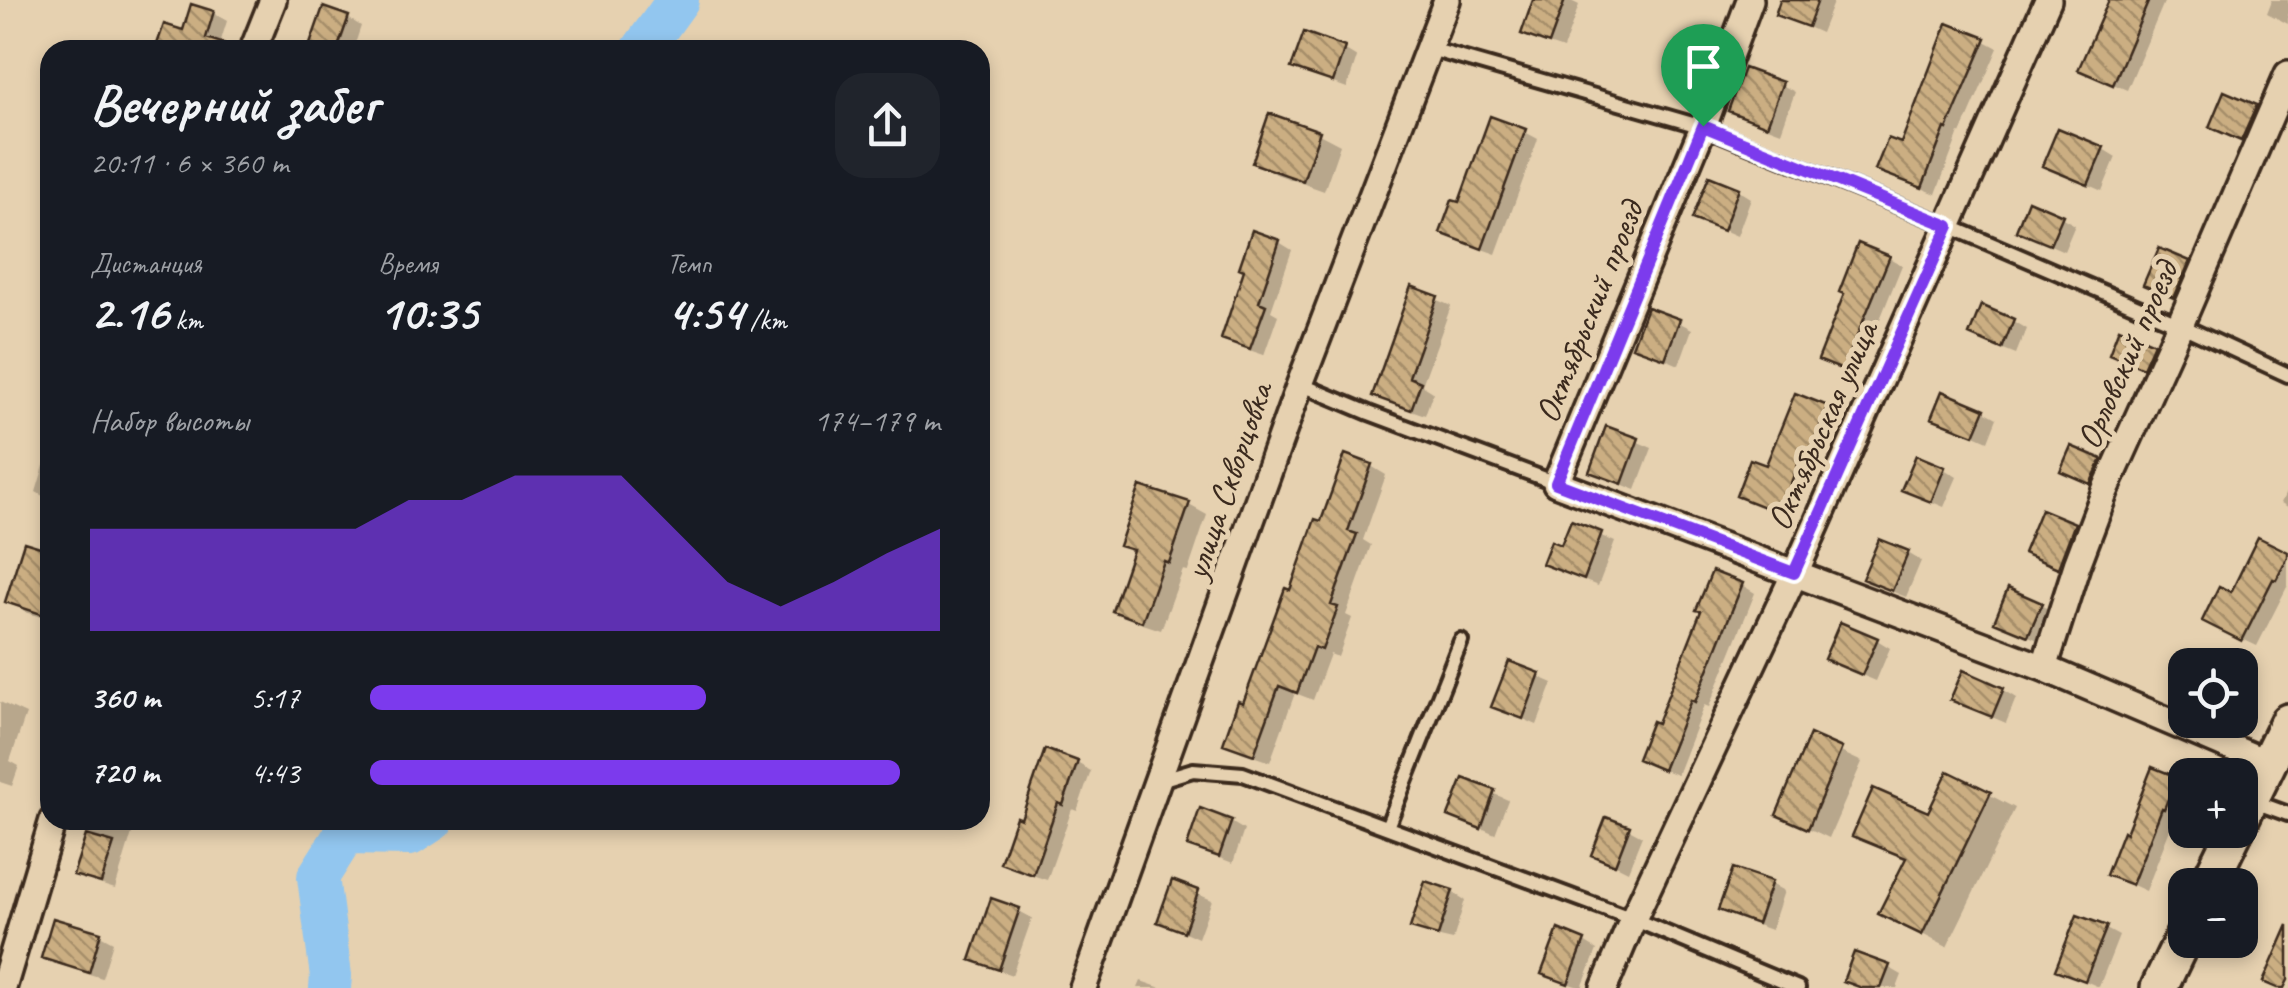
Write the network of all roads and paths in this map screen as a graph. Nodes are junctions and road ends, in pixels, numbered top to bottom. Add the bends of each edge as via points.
1 (273, 0) edge
2 (1446, 0) edge
3 (1750, 0) edge
4 (2048, 0) edge
5 (258, 40) edge
6 (1427, 48) junction
7 (2288, 74) edge
8 (1703, 126) junction
9 (1949, 226) junction
10 (2180, 324) junction
11 (2288, 375) edge
12 (1300, 384) junction
13 (1556, 483) junction
14 (1794, 573) junction
15 (1462, 641) dead end
16 (2044, 668) junction
17 (2288, 722) edge
18 (2267, 764) junction
19 (1160, 780) junction
20 (2258, 783) edge
21 (2288, 814) edge
22 (2258, 815) edge
23 (1387, 828) junction
24 (50, 830) edge
25 (1634, 919) junction
26 (2173, 958) edge
27 (4, 988) edge
28 (1084, 988) edge
29 (1604, 988) edge
30 (1798, 988) edge
31 (2158, 988) edge

1 - 5 street
2 - 6 street, улица Скворцовка
3 - 8 street, Октябрьский проезд
4 - 9 street, Октябрьская улица
6 - 8 lane
6 - 12 street, улица Скворцовка
7 - 10 street, Орловский проезд
8 - 9 lane
8 - 13 street, Октябрьский проезд
9 - 10 lane
9 - 14 street, Октябрьская улица
10 - 11 lane
10 - 16 street, Орловский проезд via 2104,491
12 - 13 lane
12 - 19 street, улица Скворцовка
13 - 14 street
14 - 16 street
14 - 25 street, Октябрьская улица
15 - 23 lane
16 - 18 street
17 - 18 street
18 - 20 street
19 - 23 lane via 1193,770 1243,774
19 - 28 street, улица Скворцовка
21 - 22 lane
23 - 25 lane
24 - 27 street
25 - 29 street, Октябрьская улица
25 - 30 lane
26 - 31 street

